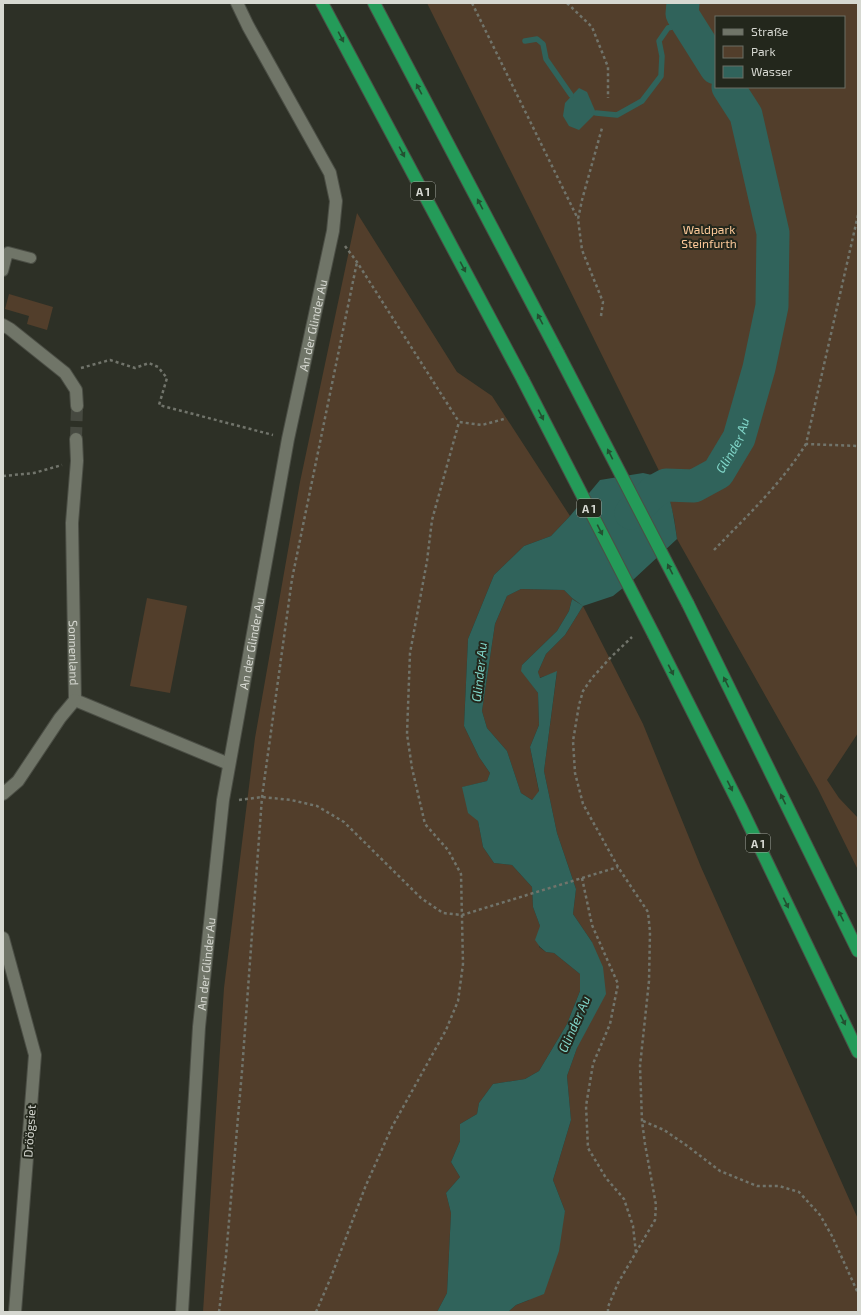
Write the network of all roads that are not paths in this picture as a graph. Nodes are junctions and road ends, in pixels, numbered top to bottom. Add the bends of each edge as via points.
1 (237, 3) edge
2 (322, 3) edge
3 (374, 3) edge
4 (31, 258) dead end
5 (3, 271) edge
6 (3, 326) edge
7 (77, 406) tunnel mouth
8 (76, 439) tunnel mouth
9 (74, 700) junction
10 (229, 764) junction
11 (3, 794) edge
12 (3, 938) edge
13 (858, 951) edge
14 (858, 1052) edge
15 (15, 1312) edge
16 (182, 1312) edge

1 - 10 street, An der Glinder Au via 330,173 336,201 333,231 288,439
2 -> 14 highway, A 1, bridge via 524,380 741,808
13 -> 3 highway, bridge via 688,604
4 - 5 lane via 8,252
6 - 7 street via 65,373 76,390
8 - 9 street, Sonnenland via 78,460 72,523
9 - 10 street, Sonnenland
9 - 11 street via 18,781
10 - 16 street, An der Glinder Au via 199,1027
12 - 15 street, Dröögsiet via 35,1055

